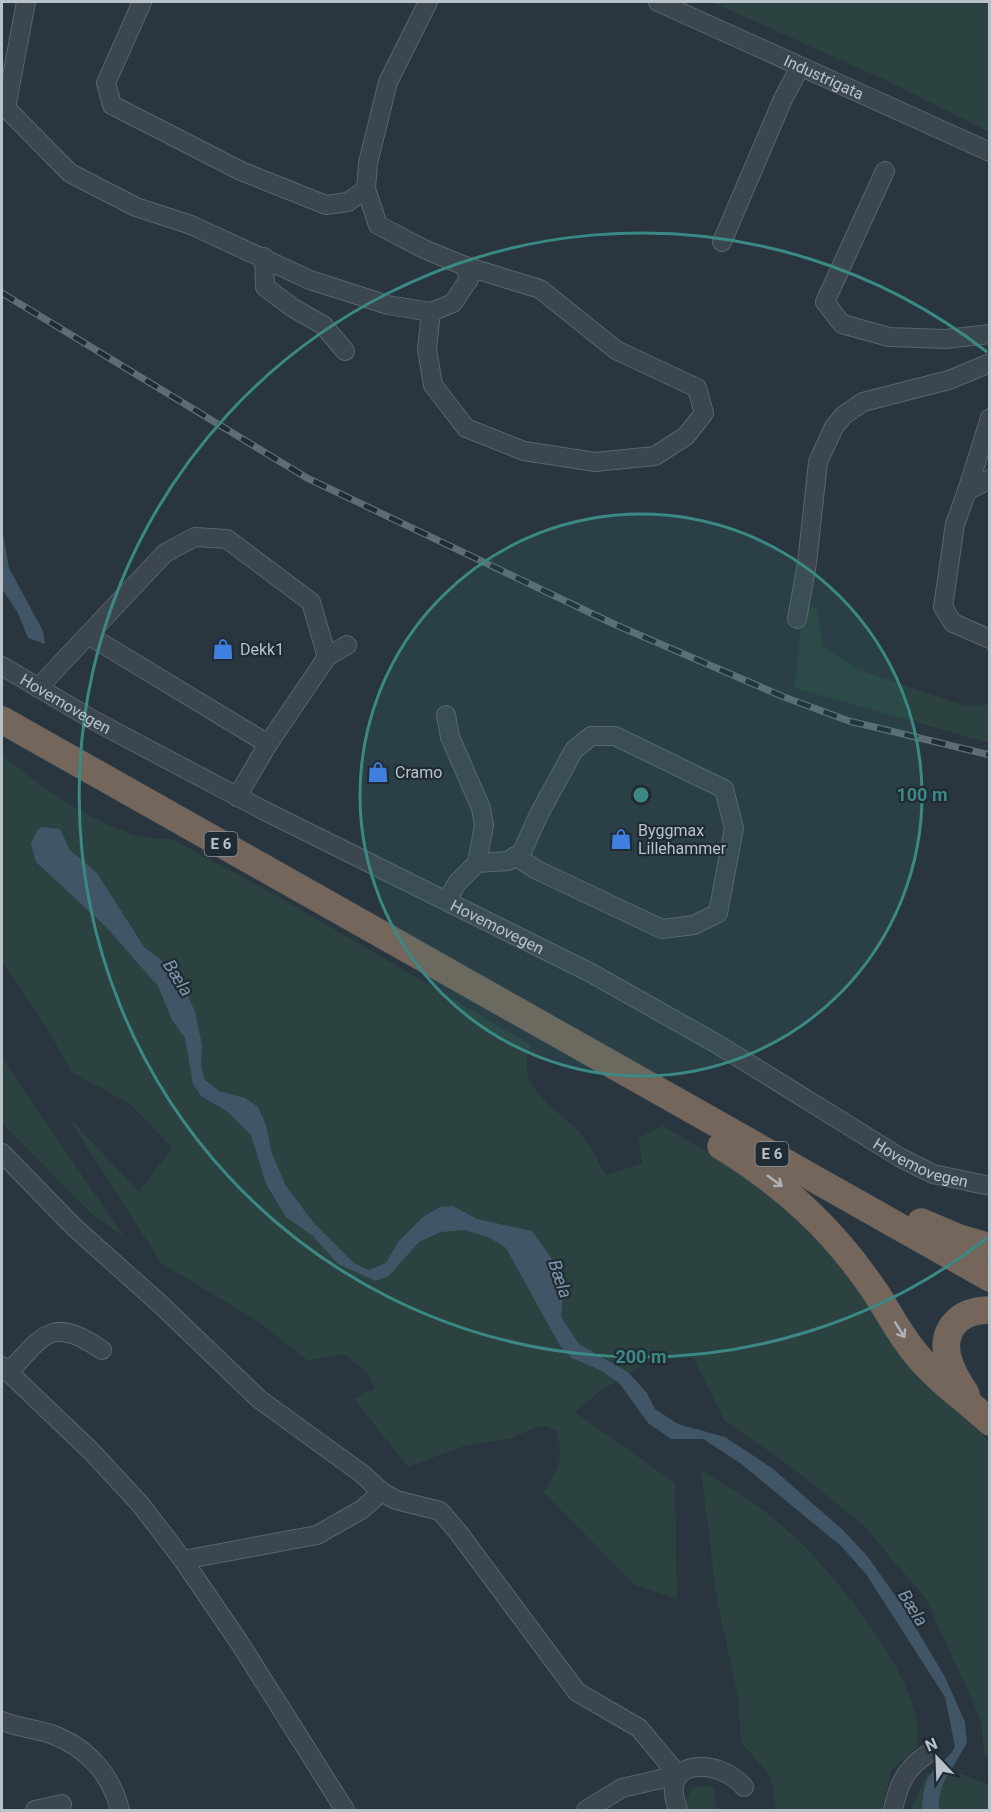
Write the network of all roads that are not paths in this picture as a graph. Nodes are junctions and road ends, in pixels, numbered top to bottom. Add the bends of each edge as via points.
1 (26, 2) edge
2 (142, 2) edge
3 (428, 2) edge
4 (658, 2) edge
5 (800, 67) junction
6 (990, 152) edge
7 (885, 171) dead end
8 (366, 189) junction
9 (722, 242) dead end
10 (264, 257) junction
11 (465, 266) junction
12 (430, 312) junction
13 (990, 334) edge
14 (345, 351) dead end
15 (990, 363) edge
16 (990, 418) edge
17 (990, 479) edge
18 (967, 491) junction
19 (797, 619) dead end
20 (88, 635) junction
21 (990, 639) edge
22 (346, 645) dead end
23 (327, 657) junction
24 (2, 666) edge
25 (38, 688) junction
26 (446, 715) dead end
27 (2, 720) edge
28 (268, 744) junction
29 (237, 797) junction
30 (515, 856) junction
31 (477, 863) junction
32 (447, 901) junction
33 (338, 910) junction
34 (553, 1032) junction
35 (2, 1153) edge
36 (990, 1186) edge
37 (990, 1247) edge
38 (990, 1278) edge
39 (990, 1310) edge
40 (102, 1350) dead end
41 (5, 1370) edge
42 (982, 1415) edge
43 (382, 1492) junction
44 (183, 1560) junction
45 (2, 1721) edge
46 (926, 1755) dead end
47 (678, 1775) junction
48 (744, 1787) dead end
49 (62, 1804) dead end
50 (35, 1810) edge
51 (120, 1810) edge
52 (345, 1810) edge
53 (586, 1810) edge
54 (678, 1810) edge
55 (893, 1810) edge

1 - 10 street via 6,108 70,173 136,207 191,225
2 - 8 street via 106,83 112,105 241,171 326,205 348,202
3 - 8 street via 388,82
4 - 5 street, Industrigata
5 - 6 street, Industrigata
5 - 9 street
7 - 13 street via 825,302 842,324 889,337 946,339
8 - 11 street via 378,225
10 - 12 street via 310,280 388,305
10 - 14 street via 265,287 323,326
11 - 12 street via 469,279 453,303
11 - 12 street via 540,289 616,350 697,388 704,413 686,435 655,456 595,462 524,451 466,428 433,385 427,349
15 - 19 street via 939,383 863,402 834,427 818,462
16 - 18 street
17 - 18 street
18 - 21 street via 955,524 943,607 953,623
20 - 23 street via 165,553 195,537 227,539 311,602
20 - 25 street
20 - 28 street
22 - 23 street
23 - 28 street
24 - 25 street, Hovemovegen
25 - 29 street, Hovemovegen
26 - 31 street via 450,737 481,808 484,825
27 - 33 highway, E 6
28 - 29 street
29 - 32 street, Hovemovegen
30 - 30 street via 522,852 574,750 591,736 615,736 724,789 734,828 717,913 694,925 662,929
30 - 31 street via 508,861
31 - 32 street via 457,883
32 - 36 street, Hovemovegen via 591,973 717,1044 901,1158 933,1174
33 - 34 highway, E 6
33 - 37 highway via 392,928 926,1225
34 - 38 highway, E 6
34 -> 42 highway via 609,1082 689,1126 788,1191 846,1251 933,1374
35 - 43 street via 74,1227 259,1400
39 - 42 highway via 964,1315 946,1342 954,1376
40 - 41 street via 65,1331 45,1334
41 - 44 street via 120,1482
43 - 44 street via 317,1535
43 - 47 street via 396,1500 440,1511 577,1692 639,1728
44 - 52 street
45 - 51 street via 52,1734 87,1754 109,1782
46 - 55 street via 902,1779
47 - 48 street via 697,1767 733,1776
47 - 53 street via 621,1788
47 - 54 street via 672,1797
49 - 50 street

